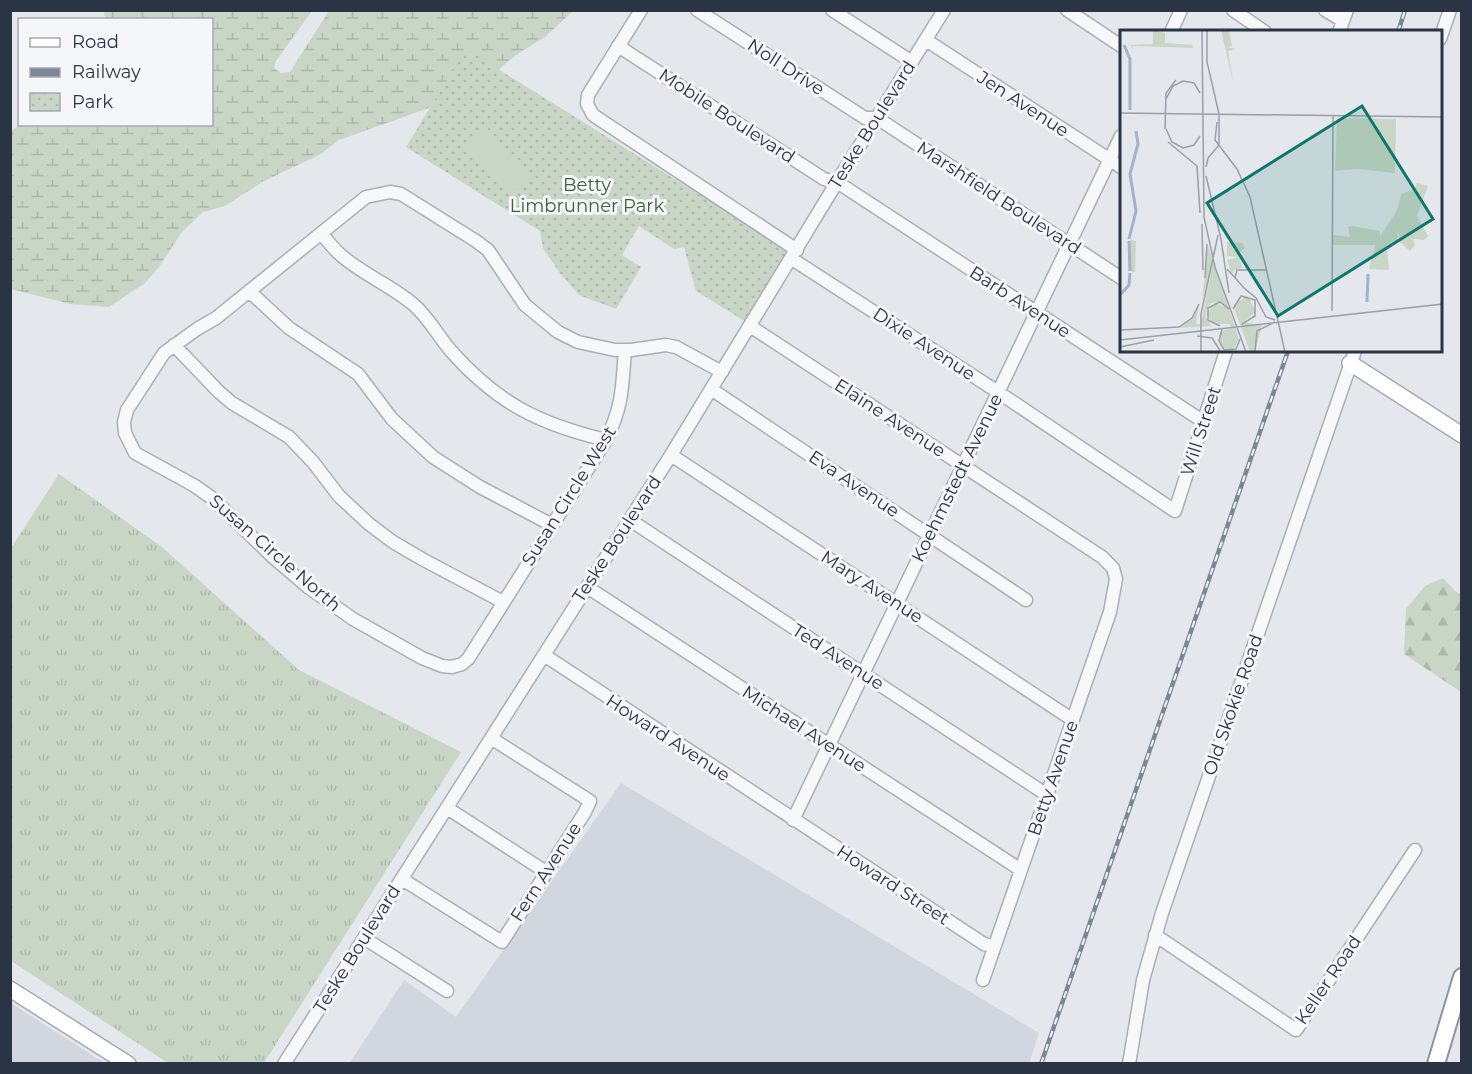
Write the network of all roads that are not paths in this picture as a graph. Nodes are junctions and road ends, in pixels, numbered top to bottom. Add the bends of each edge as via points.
1 (641, 10) edge
2 (697, 10) edge
3 (832, 10) edge
4 (944, 10) edge
5 (1067, 10) edge
6 (1181, 10) edge
7 (1233, 10) edge
8 (1325, 10) edge
9 (1450, 10) edge
10 (1343, 21) edge
11 (1172, 30) edge
12 (1263, 30) edge
13 (1442, 33) edge
14 (926, 40) junction
15 (1120, 45) edge
16 (618, 46) junction
17 (912, 62) junction
18 (877, 118) junction
19 (1120, 138) edge
20 (1110, 160) junction
21 (1120, 166) edge
22 (837, 182) junction
23 (321, 233) junction
24 (1070, 244) junction
25 (794, 254) junction
26 (1120, 277) edge
27 (249, 291) junction
28 (1036, 313) junction
29 (750, 326) junction
30 (174, 345) junction
31 (625, 350) junction
32 (1226, 352) edge
33 (1353, 357) edge
34 (722, 372) junction
35 (711, 389) junction
36 (998, 392) junction
37 (1204, 422) junction
38 (1461, 435) edge
39 (606, 440) junction
40 (671, 455) junction
41 (963, 466) junction
42 (1175, 512) joint
43 (630, 520) junction
44 (552, 525) junction
45 (930, 535) junction
46 (1115, 575) joint
47 (587, 587) junction
48 (1026, 600) dead end
49 (503, 602) junction
50 (897, 604) junction
51 (543, 655) junction
52 (864, 674) junction
53 (1073, 720) junction
54 (491, 738) junction
55 (830, 746) junction
56 (1047, 795) junction
57 (447, 808) junction
58 (793, 820) junction
59 (1415, 850) dead end
60 (1021, 870) junction
61 (546, 872) junction
62 (402, 879) junction
63 (1155, 935) junction
64 (364, 938) junction
65 (994, 945) junction
66 (982, 980) dead end
67 (1460, 984) edge
68 (10, 989) edge
69 (447, 991) dead end
70 (128, 1064) edge
71 (284, 1064) edge
72 (1129, 1064) edge
73 (1436, 1064) edge

1 - 16 street
2 - 18 street, Noll Drive via 865,118
3 - 17 street
4 - 14 street, Teske Boulevard
5 - 15 street
6 - 11 street
7 - 12 street
8 - 10 street
9 - 13 street
14 - 17 street, Teske Boulevard
14 - 20 street, Jen Avenue
16 - 22 street, Mobile Boulevard via 824,179
16 - 25 street, Dixie Avenue via 588,95 587,105 593,115
17 - 18 street, Teske Boulevard
18 - 22 street, Teske Boulevard
18 - 24 street, Marshfield Boulevard
19 - 20 street, Koehmstedt Avenue
20 - 21 street, Jen Avenue
20 - 24 street, Koehmstedt Avenue
22 - 25 street, Teske Boulevard
22 - 28 street, Barb Avenue
23 - 27 street
23 - 31 street via 366,197 401,194 488,250 525,305 558,332 596,347
23 - 39 street via 340,255 412,304 487,388 531,415
24 - 26 street, Marshfield Boulevard
24 - 28 street, Koehmstedt Avenue
25 - 29 street, Teske Boulevard
25 - 36 street, Dixie Avenue
27 - 30 street
27 - 44 street via 289,328 358,374 392,418 433,457
28 - 36 street, Koehmstedt Avenue
28 - 37 street, Barb Avenue
29 - 34 street, Teske Boulevard
29 - 41 street, Elaine Avenue
30 - 49 street via 219,393 289,437 339,496 369,524 422,559
30 - 49 street, Susan Circle North via 164,353 127,410 125,433 135,453 212,498 308,587 353,619 422,658 442,666 462,664
31 - 34 street via 676,347
31 - 39 street, Susan Circle West via 621,400
32 - 37 street, Will Street
33 - 38 main road
33 - 63 street, Old Skokie Road
34 - 35 street, Teske Boulevard
35 - 40 street, Teske Boulevard
35 - 45 street, Eva Avenue
36 - 41 street, Koehmstedt Avenue
36 - 42 street, Dixie Avenue
37 - 42 street, Will Street
39 - 44 street, Susan Circle West
40 - 43 street, Teske Boulevard
40 - 50 street, Mary Avenue
41 - 45 street, Koehmstedt Avenue
41 - 46 street, Elaine Avenue via 1102,557
43 - 47 street, Teske Boulevard
43 - 52 street, Ted Avenue
44 - 49 street, Susan Circle West
45 - 48 street, Eva Avenue
45 - 50 street, Koehmstedt Avenue
46 - 53 street, Betty Avenue via 1110,612
47 - 51 street, Teske Boulevard
47 - 55 street, Michael Avenue
50 - 52 street, Koehmstedt Avenue
50 - 53 street, Mary Avenue
51 - 54 street, Teske Boulevard
51 - 58 street, Howard Avenue
52 - 55 street, Koehmstedt Avenue
52 - 56 street, Ted Avenue
53 - 56 street, Betty Avenue
54 - 57 street, Teske Boulevard
54 - 61 street, Fern Avenue via 590,801
55 - 58 street, Koehmstedt Avenue
55 - 60 street, Michael Avenue
56 - 60 street, Betty Avenue
57 - 61 street
57 - 62 street, Teske Boulevard
58 - 65 street, Howard Street via 984,944
59 - 63 street, Keller Road via 1296,1030
60 - 65 street, Betty Avenue
61 - 62 street, Fern Avenue via 502,942
62 - 64 street, Teske Boulevard
63 - 72 street, Old Skokie Road
64 - 69 street
64 - 71 street, Teske Boulevard
65 - 66 street, Betty Avenue
67 - 73 highway
68 - 70 main road

